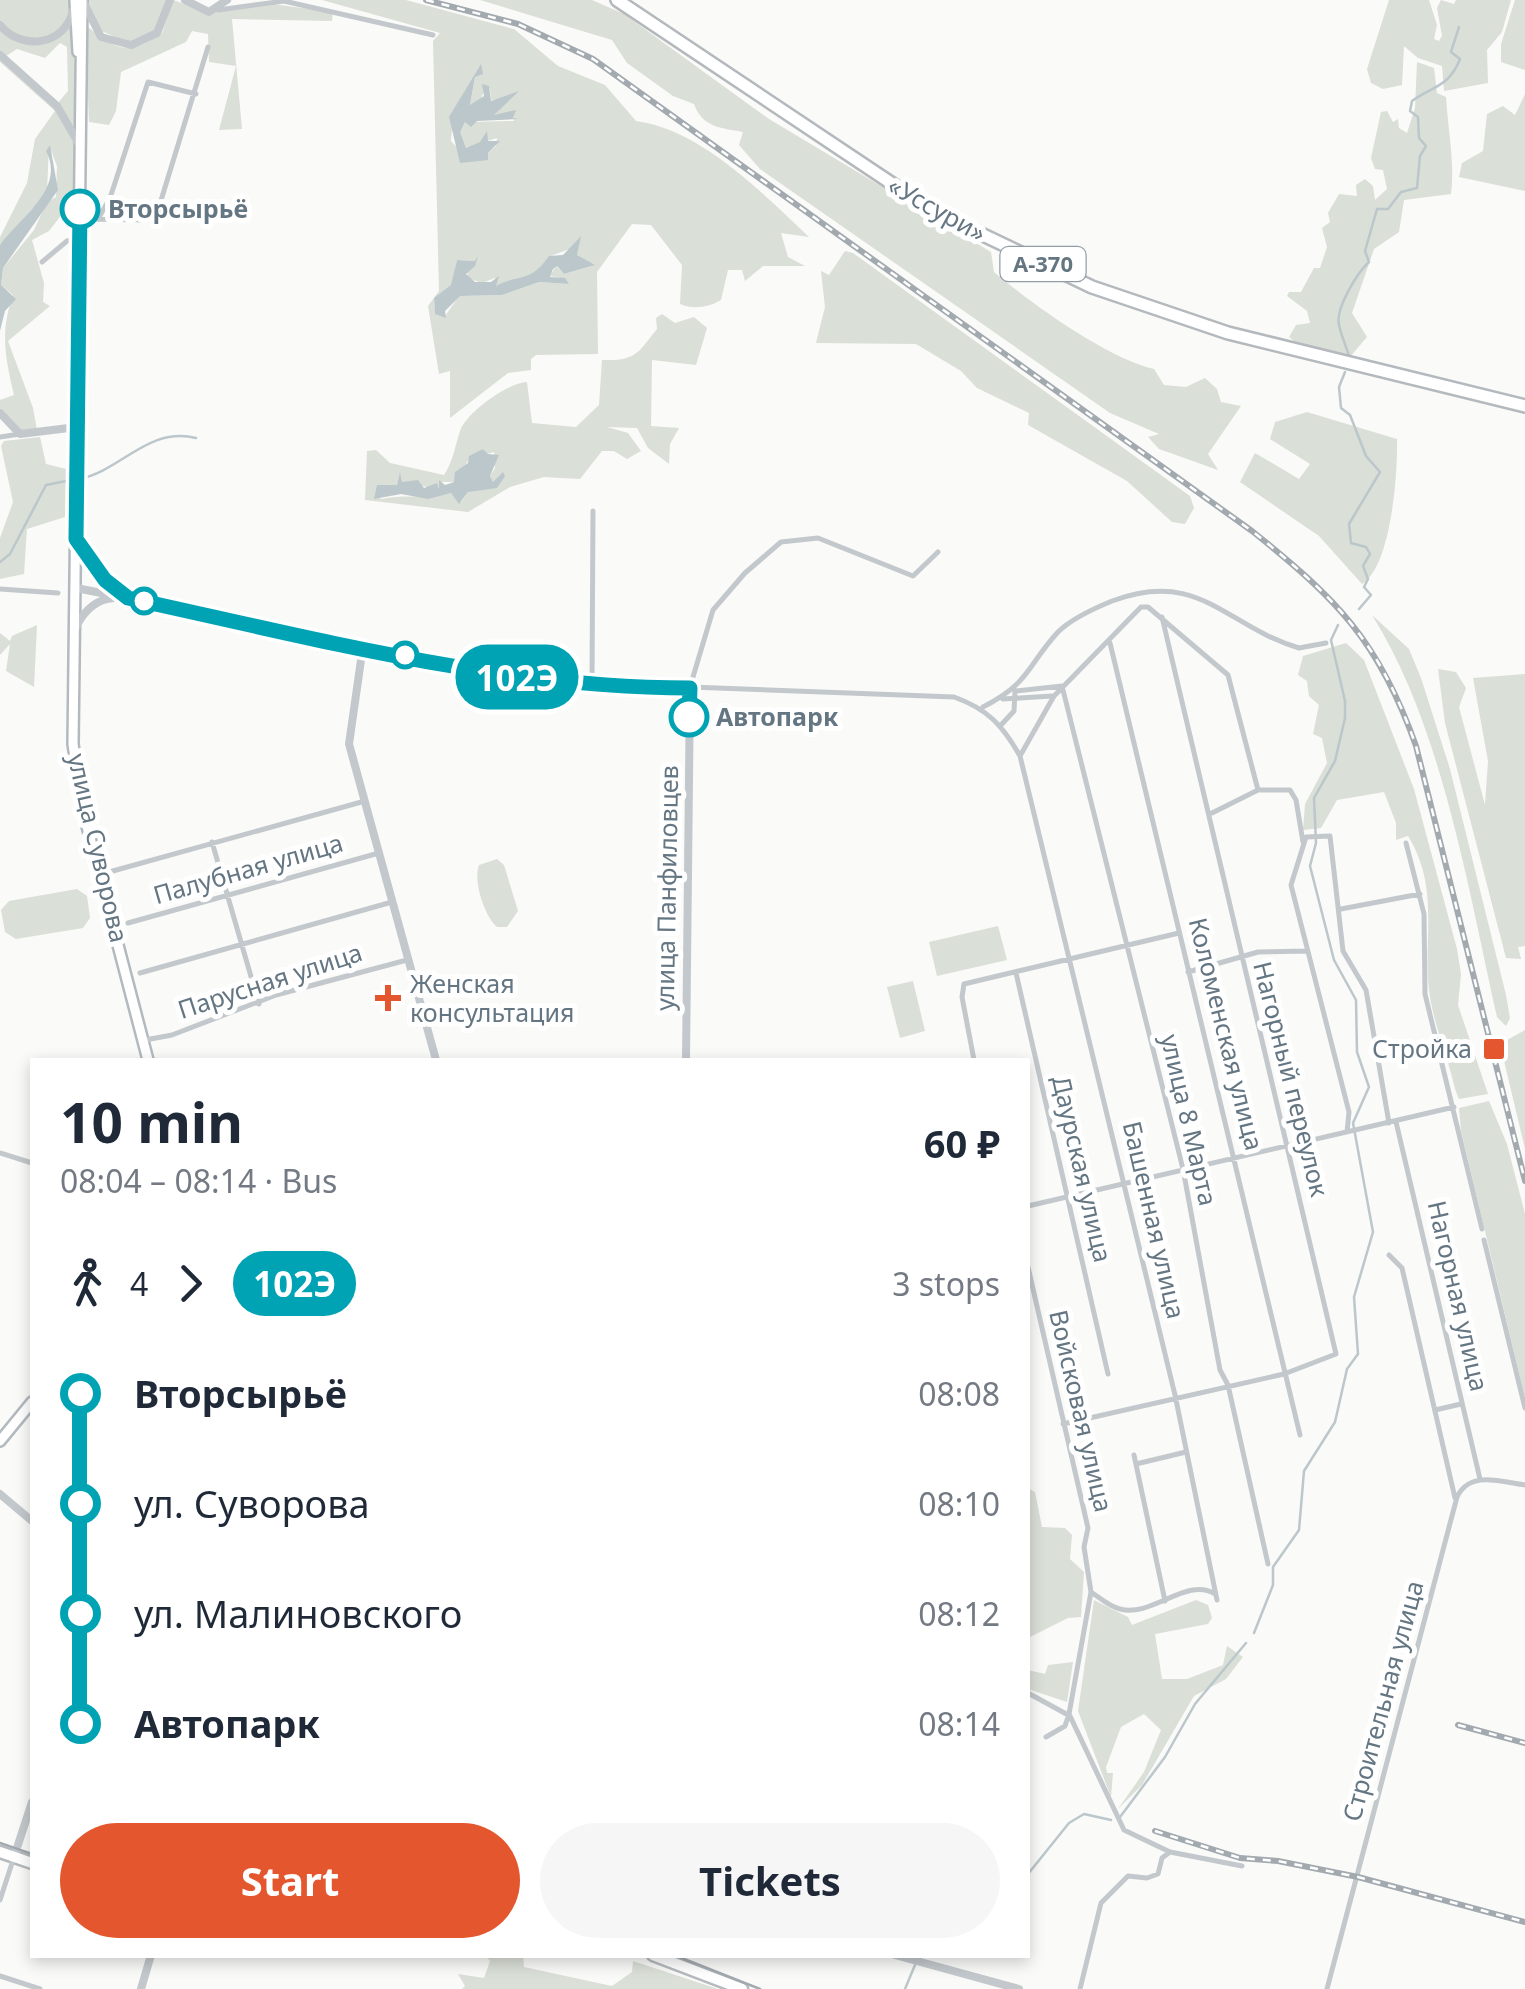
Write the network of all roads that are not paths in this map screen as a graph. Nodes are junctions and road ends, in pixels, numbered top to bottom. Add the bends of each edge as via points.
1 (79, 0) edge
2 (170, 0) edge
3 (184, 0) edge
4 (227, 0) edge
5 (304, 0) edge
6 (616, 0) edge
7 (218, 10) junction
8 (335, 10) junction
9 (0, 25) edge
10 (433, 35) dead end
11 (208, 48) dead end
12 (0, 56) edge
13 (196, 94) junction
14 (83, 154) junction
15 (98, 219) junction
16 (80, 220) junction
17 (80, 238) junction
18 (42, 262) dead end
19 (1525, 406) edge
20 (0, 413) edge
21 (77, 427) junction
22 (20, 434) junction
23 (0, 438) edge
24 (593, 511) dead end
25 (76, 539) junction
26 (938, 552) dead end
27 (76, 588) junction
28 (0, 590) edge
29 (58, 593) dead end
30 (128, 598) junction
31 (1162, 616) junction
32 (75, 630) junction
33 (1110, 643) junction
34 (1326, 643) dead end
35 (362, 646) junction
36 (592, 685) junction
37 (1062, 686) junction
38 (690, 688) junction
39 (1016, 690) junction
40 (1054, 696) junction
41 (1000, 698) junction
42 (1017, 699) junction
43 (983, 708) junction
44 (1001, 725) junction
45 (1020, 756) junction
46 (1258, 790) junction
47 (364, 802) junction
48 (1211, 814) junction
49 (212, 842) junction
50 (1303, 842) junction
51 (1406, 843) dead end
52 (379, 853) junction
53 (102, 874) junction
54 (1420, 894) junction
55 (227, 895) junction
56 (392, 902) junction
57 (1340, 909) junction
58 (128, 923) dead end
59 (1180, 933) junction
60 (242, 944) junction
61 (1128, 944) junction
62 (1306, 951) junction
63 (1240, 958) junction
64 (1069, 959) junction
65 (409, 960) junction
66 (1188, 972) junction
67 (1016, 973) junction
68 (140, 974) dead end
69 (259, 1004) junction
70 (145, 1040) junction
71 (148, 1058) edge
72 (435, 1058) edge
73 (686, 1058) edge
74 (974, 1058) edge
75 (1454, 1107) junction
76 (1392, 1123) junction
77 (1346, 1132) junction
78 (1286, 1144) junction
79 (0, 1153) edge
80 (1236, 1155) junction
81 (30, 1162) edge
82 (1183, 1168) junction
83 (1124, 1182) junction
84 (1069, 1196) junction
85 (1030, 1206) edge
86 (1482, 1229) dead end
87 (1484, 1240) dead end
88 (1389, 1254) dead end
89 (1030, 1276) edge
90 (1108, 1374) dead end
91 (1284, 1374) junction
92 (1228, 1385) junction
93 (1175, 1395) junction
94 (30, 1404) edge
95 (1462, 1404) junction
96 (1525, 1408) edge
97 (1435, 1410) junction
98 (1063, 1424) junction
99 (1300, 1435) dead end
100 (0, 1441) edge
101 (1186, 1452) junction
102 (1134, 1455) dead end
103 (1136, 1464) junction
104 (1480, 1479) junction
105 (1525, 1485) edge
106 (0, 1494) edge
107 (1456, 1500) junction
108 (30, 1519) edge
109 (1268, 1564) dead end
110 (1091, 1592) junction
111 (1165, 1601) junction
112 (1030, 1694) edge
113 (1069, 1714) junction
114 (1046, 1737) dead end
115 (30, 1808) edge
116 (0, 1852) edge
117 (1170, 1852) junction
118 (14, 1857) junction
119 (30, 1862) edge
120 (1242, 1866) dead end
121 (0, 1900) edge
122 (150, 1958) edge
123 (660, 1958) edge
124 (906, 1958) edge
125 (0, 1976) edge
126 (40, 1989) edge
127 (141, 1989) edge
128 (742, 1989) edge
129 (1019, 1989) edge
130 (1080, 1989) edge
131 (1327, 1989) edge

1 - 2 street via 101,36 131,44 157,33
1 - 9 street via 66,26 45,40 20,41
1 - 14 main road, улица Суворова
3 - 7 street via 202,11
4 - 7 street
5 - 8 street
6 - 19 highway, «Уссури» / А-370 via 904,192 1092,287 1228,333
7 - 8 street via 265,1
8 - 10 street
11 - 13 street
12 - 14 street via 56,105
13 - 15 street via 155,220
13 - 15 street via 148,82
14 - 16 main road, улица Суворова
15 - 16 street
16 - 17 main road, улица Суворова
17 - 18 street
17 - 21 main road, улица Суворова
20 - 22 street
21 - 22 street
21 - 25 main road, улица Суворова
22 - 23 street
24 - 36 street
25 - 27 main road, улица Суворова
25 - 30 street via 105,580
26 - 38 street via 913,576 818,538 781,542 713,610
27 - 30 street
27 - 32 main road, улица Суворова
28 - 29 street
30 - 32 street via 103,599 84,612
30 - 35 street
31 - 33 street via 1144,606
31 - 46 street via 1228,675
31 - 48 street, Нагорный переулок
32 - 53 main road, улица Суворова via 75,773
33 - 37 street
33 - 59 street, Коломенская улица
34 - 39 street via 1305,650 1208,598 1147,589 1060,630
35 - 36 street
35 - 47 street via 348,744
36 - 38 street
37 - 39 street
37 - 40 street
37 - 61 street, улица 8 Марта
38 - 43 street via 941,696
38 - 73 street, улица Панфиловцев
39 - 41 street
39 - 42 street
40 - 42 street
40 - 45 street
41 - 42 street
41 - 43 street
42 - 44 street
43 - 44 street, Башенная улица
44 - 45 street, Башенная улица
45 - 64 street, Башенная улица
46 - 48 street
46 - 50 street via 1290,790
47 - 49 street
47 - 52 street
48 - 63 street, Нагорный переулок
49 - 53 street
49 - 55 street
50 - 57 street, Нагорная улица via 1330,836
50 - 62 street via 1290,885
51 - 54 street
52 - 55 street, Палубная улица
52 - 56 street
53 - 70 main road, улица Суворова
54 - 57 street
54 - 75 street via 1425,994
55 - 58 street, Палубная улица
55 - 60 street
56 - 60 street
56 - 65 street
57 - 76 street, Нагорная улица via 1343,951 1363,982
59 - 61 street
59 - 66 street, Коломенская улица
60 - 68 street
60 - 69 street
61 - 64 street
61 - 82 street, улица 8 Марта
62 - 63 street
62 - 77 street via 1349,1112
63 - 66 street
63 - 78 street, Нагорный переулок
64 - 67 street
64 - 83 street, Башенная улица
65 - 69 street, Парусная улица
65 - 72 street
66 - 80 street, Коломенская улица
67 - 74 street via 961,986
67 - 84 street, Даурская улица
69 - 70 street, Парусная улица
70 - 71 main road, улица Суворова
75 - 76 street
75 - 86 street
76 - 77 street
76 - 95 street, Нагорная улица
77 - 78 street
78 - 80 street
78 - 91 street, Нагорный переулок via 1336,1354
79 - 81 street
80 - 82 street
80 - 91 street, Коломенская улица
82 - 83 street
82 - 92 street, улица 8 Марта
83 - 84 street
83 - 93 street, Башенная улица
84 - 85 street
84 - 90 street, Даурская улица
87 - 96 street
88 - 97 street via 1402,1268
89 - 98 street, Войсковая улица
91 - 92 street
91 - 99 street, Коломенская улица
92 - 93 street
92 - 109 street, улица 8 Марта
93 - 98 street
93 - 101 street, Башенная улица
94 - 100 main road
95 - 97 street
95 - 104 street, Нагорная улица
97 - 107 street
98 - 110 street, Войсковая улица via 1088,1528
101 - 103 street
101 - 111 street, Башенная улица via 1217,1600 1203,1589
102 - 103 street
103 - 111 street
104 - 105 street
104 - 107 street via 1462,1486
106 - 108 street
107 - 131 street, Строительная улица
110 - 111 street via 1118,1610
110 - 113 street, Войсковая улица
112 - 113 street
113 - 114 street via 1065,1726
113 - 117 street via 1120,1825
115 - 118 street
116 - 118 main road
117 - 120 street
117 - 130 street via 1158,1874 1128,1876 1104,1898
118 - 119 main road
118 - 121 street
122 - 127 street
123 - 128 main road
124 - 129 street
125 - 126 street

